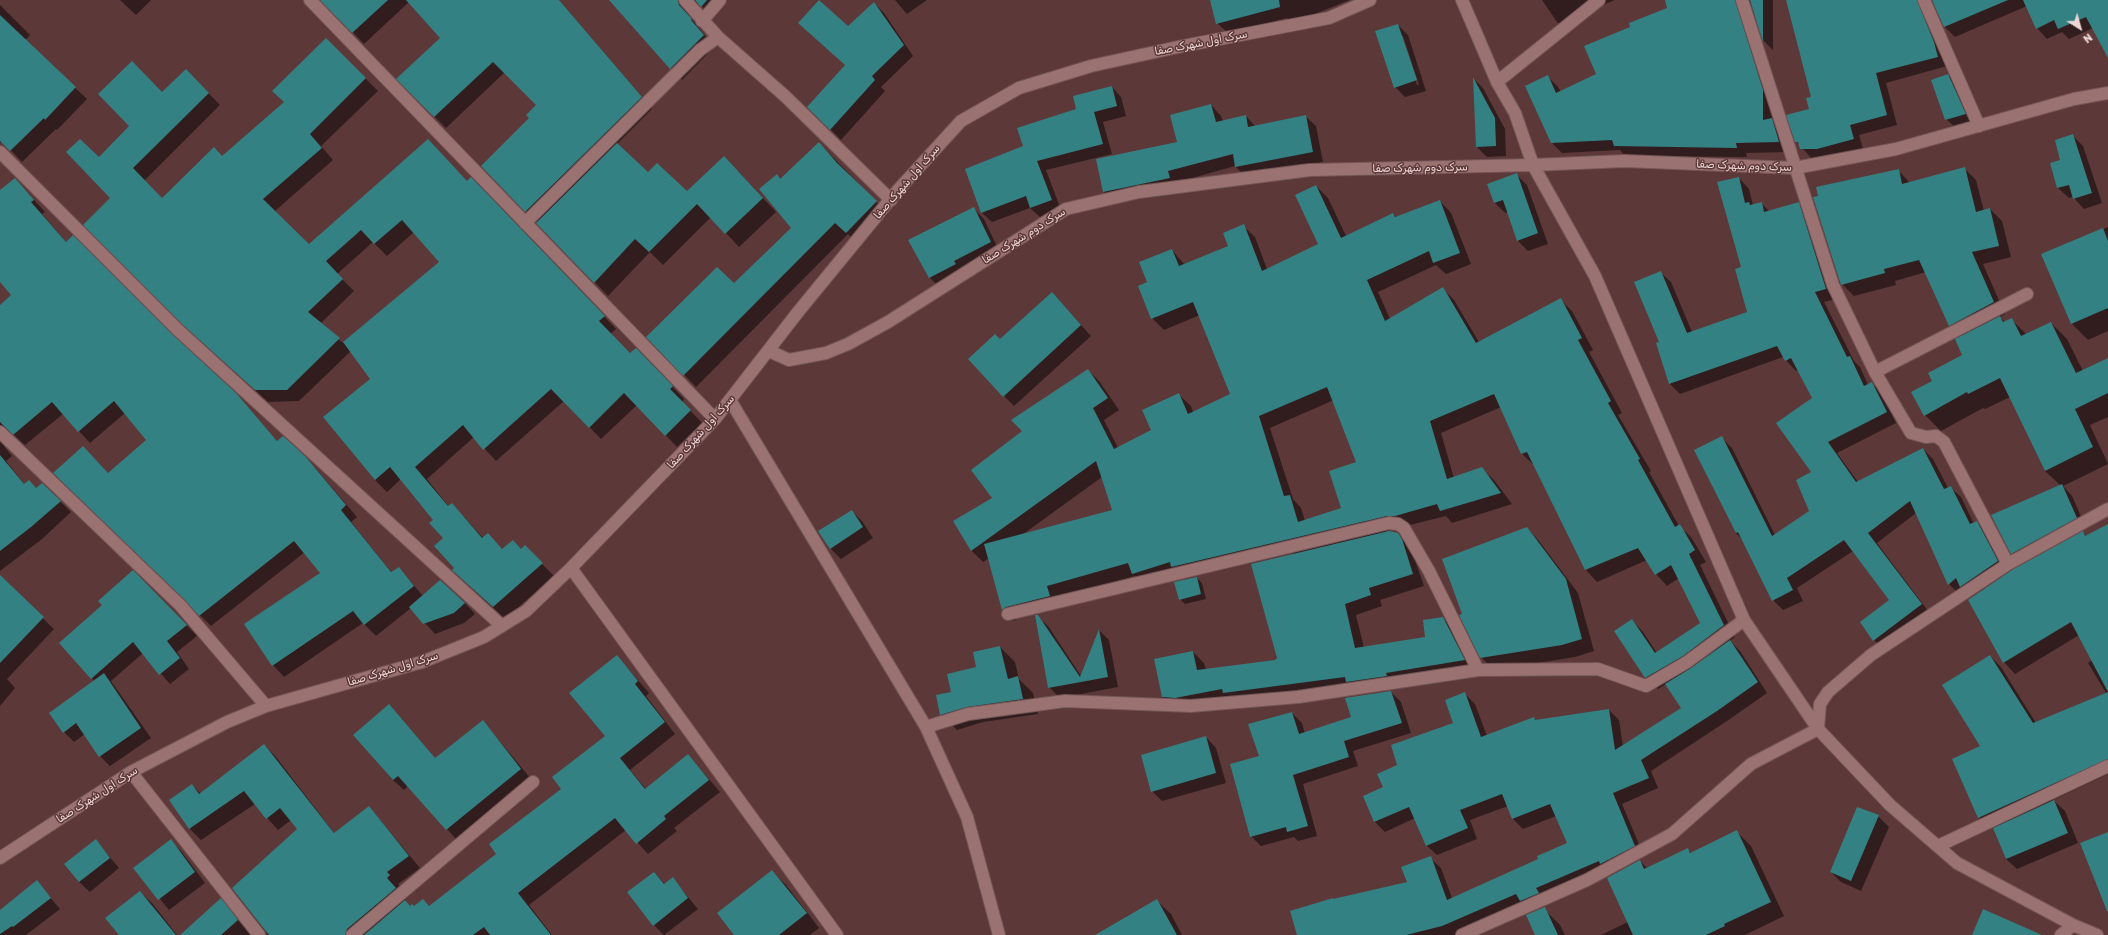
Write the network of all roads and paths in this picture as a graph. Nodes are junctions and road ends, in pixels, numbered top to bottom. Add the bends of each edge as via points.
1 (310, 0) edge
2 (685, 0) edge
3 (720, 0) edge
4 (1370, 0) edge
5 (1462, 0) edge
6 (1599, 0) edge
7 (1742, 0) edge
8 (1924, 0) edge
9 (702, 21) junction
10 (718, 37) junction
11 (1497, 82) junction
12 (2108, 94) edge
13 (1979, 126) junction
14 (0, 152) edge
15 (1533, 166) junction
16 (1795, 168) junction
17 (890, 200) junction
18 (525, 223) junction
19 (2027, 294) dead end
20 (770, 351) junction
21 (1875, 372) junction
22 (730, 400) junction
23 (715, 419) junction
24 (0, 432) edge
25 (2108, 509) edge
26 (2008, 564) junction
27 (571, 568) junction
28 (1008, 614) dead end
29 (1744, 620) junction
30 (502, 626) junction
31 (1478, 670) junction
32 (266, 706) junction
33 (926, 727) junction
34 (1818, 729) junction
35 (2108, 766) edge
36 (131, 772) junction
37 (533, 782) dead end
38 (1938, 846) junction
39 (1, 855) edge
40 (2073, 925) junction
41 (259, 935) edge
42 (352, 935) edge
43 (837, 935) edge
44 (999, 935) edge
45 (1462, 935) edge
46 (2061, 935) edge
47 (2097, 935) edge

1 - 18 street
2 - 9 street
3 - 9 street
4 - 17 street, سرک اول شهرک صفا via 1329,18 1091,66 1019,88 960,121
5 - 11 street
6 - 11 street
7 - 16 street
8 - 13 street
9 - 10 street
10 - 17 street via 786,98
10 - 18 street via 700,50
11 - 15 street via 1515,113
12 - 13 street, سرک دوم شهرک صفا via 2074,99
13 - 16 street, سرک دوم شهرک صفا via 1896,149
14 - 30 street via 178,330
15 - 16 street, سرک دوم شهرک صفا via 1625,161
15 - 20 street, سرک دوم شهرک صفا via 1310,170 1139,192 1066,209 888,322 848,344 826,353 789,360
15 - 29 street via 1595,276
16 - 21 street via 1833,285
17 - 20 street, سرک اول شهرک صفا via 798,312
18 - 23 street
19 - 21 street
20 - 22 street, سرک اول شهرک صفا
21 - 26 street via 1912,433 1936,436 1944,442
22 - 23 street, سرک اول شهرک صفا
22 - 33 street
23 - 27 street, سرک اول شهرک صفا
24 - 32 street via 181,606
25 - 26 street
26 - 34 street via 1871,655 1828,692 1820,704
27 - 30 street, سرک اول شهرک صفا via 526,611
27 - 43 street
28 - 31 street via 1389,524 1398,524 1404,528 1429,572
29 - 31 street via 1687,662 1646,686 1598,669
29 - 34 street
30 - 32 street, سرک اول شهرک صفا via 484,637 422,662
31 - 33 street via 1298,697 1191,706 1066,701 968,714
32 - 36 street, سرک اول شهرک صفا via 227,722
33 - 44 street via 967,817
34 - 38 street via 1890,805
34 - 45 street via 1751,764 1672,834 1587,880
35 - 38 street
36 - 39 street, سرک اول شهرک صفا
36 - 41 street
37 - 42 street
38 - 40 street via 1957,863
40 - 46 street
40 - 47 street

